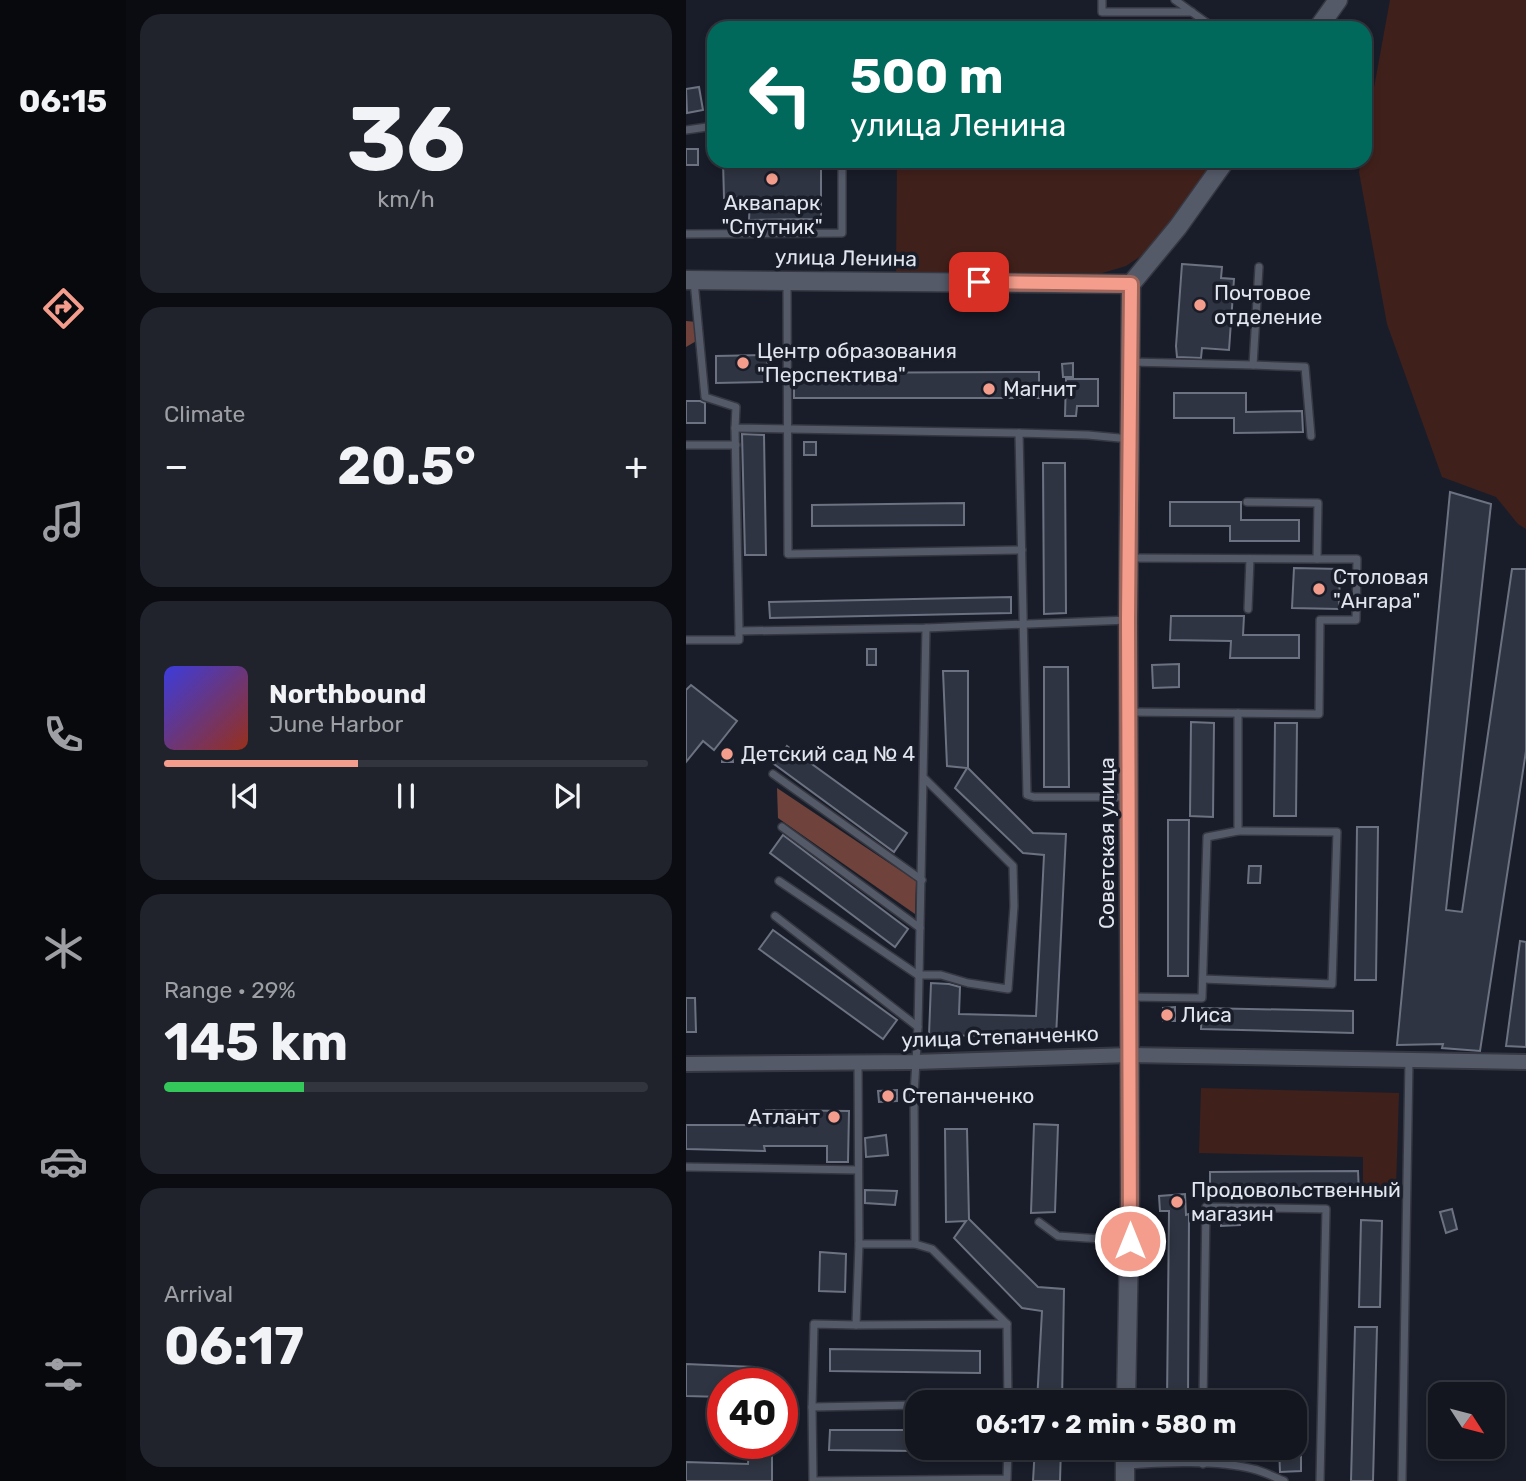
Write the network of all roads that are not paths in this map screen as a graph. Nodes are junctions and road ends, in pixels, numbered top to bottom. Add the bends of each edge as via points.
1 (1102, 0) edge
2 (1175, 0) edge
3 (1338, 0) edge
4 (1192, 12) junction
5 (1204, 21) edge
6 (1323, 21) edge
7 (707, 127) edge
8 (686, 130) edge
9 (842, 168) edge
10 (1219, 168) edge
11 (686, 234) edge
12 (1259, 267) dead end
13 (690, 280) edge
14 (787, 281) junction
15 (1131, 284) junction
16 (1130, 362) junction
17 (1253, 365) junction
18 (735, 428) junction
19 (786, 428) junction
20 (1019, 433) junction
21 (1311, 436) dead end
22 (1130, 439) junction
23 (686, 445) edge
24 (736, 445) junction
25 (1247, 502) dead end
26 (1022, 550) junction
27 (1130, 558) junction
28 (1250, 559) junction
29 (1317, 559) junction
30 (1248, 609) dead end
31 (1128, 620) junction
32 (1024, 623) junction
33 (926, 628) junction
34 (739, 631) junction
35 (686, 640) edge
36 (1129, 712) junction
37 (1238, 713) junction
38 (773, 774) dead end
39 (925, 779) junction
40 (1130, 797) junction
41 (782, 827) dead end
42 (1238, 831) junction
43 (922, 880) junction
44 (779, 881) dead end
45 (775, 916) dead end
46 (920, 928) junction
47 (918, 975) junction
48 (1203, 979) junction
49 (1131, 997) junction
50 (918, 1027) junction
51 (1130, 1055) junction
52 (1409, 1060) junction
53 (858, 1062) junction
54 (914, 1062) junction
55 (1526, 1062) edge
56 (686, 1065) edge
57 (686, 1167) edge
58 (858, 1170) junction
59 (1039, 1222) dead end
60 (1130, 1241) junction
61 (859, 1244) junction
62 (915, 1244) junction
63 (1007, 1324) junction
64 (856, 1325) junction
65 (1008, 1390) edge
66 (1126, 1390) edge
67 (1203, 1390) edge
68 (905, 1405) edge
69 (812, 1407) junction
70 (1008, 1460) edge
71 (1203, 1460) edge
72 (1125, 1464) edge
73 (1203, 1464) junction
74 (813, 1480) edge
75 (1284, 1481) edge
76 (1320, 1481) edge
77 (1402, 1481) edge

1 - 4 lane via 1102,12
2 - 4 lane
3 - 6 street
4 - 5 lane
7 - 8 lane
9 - 11 lane via 842,233
10 - 15 street
12 - 17 lane
13 - 14 street, улица Ленина
13 - 18 lane via 705,397 736,407
14 - 15 street, улица Ленина
14 - 19 lane
15 - 16 street, Советская улица
16 - 17 lane
16 - 22 street, Советская улица
17 - 21 lane via 1305,367
18 - 19 lane
18 - 24 lane
19 - 20 lane
19 - 26 lane via 788,554
20 - 22 lane
20 - 26 lane
22 - 27 street, Советская улица
23 - 24 lane
24 - 34 lane
25 - 29 lane via 1318,503
26 - 32 lane
27 - 28 lane
27 - 31 street, Советская улица
28 - 29 lane
28 - 30 lane
29 - 37 lane via 1357,559 1356,620 1320,620 1319,714
31 - 32 lane
31 - 36 street, Советская улица
32 - 33 lane
32 - 40 lane via 1027,795
33 - 34 lane
33 - 39 lane
34 - 35 lane via 739,640
36 - 37 lane
36 - 40 street, Советская улица
37 - 42 lane
38 - 43 lane
39 - 43 lane
39 - 47 lane via 1013,866 1014,906 1008,989 941,975
40 - 49 street, Советская улица
41 - 46 lane
42 - 48 lane via 1207,837
42 - 48 lane via 1337,832 1332,984
43 - 46 lane
44 - 47 lane
45 - 50 lane
46 - 47 lane
47 - 50 lane
48 - 49 lane via 1202,998
49 - 51 street, Советская улица
50 - 54 lane
51 - 52 street, улица Степанченко
51 - 54 street, улица Степанченко
51 - 60 street, Советская улица
52 - 55 street, улица Степанченко
52 - 77 lane
53 - 54 street, улица Степанченко
53 - 56 street, улица Степанченко
53 - 58 lane
54 - 62 lane
57 - 58 lane
58 - 61 lane
59 - 60 lane via 1058,1236
60 - 66 street, Советская улица
61 - 62 lane
61 - 64 lane
62 - 63 lane via 932,1248
63 - 64 lane
63 - 65 lane
64 - 69 lane via 814,1324
67 - 76 lane via 1206,1207 1326,1209
68 - 69 lane
69 - 74 lane
70 - 74 lane via 1007,1479
71 - 73 lane
72 - 73 lane
73 - 75 lane via 1252,1469

